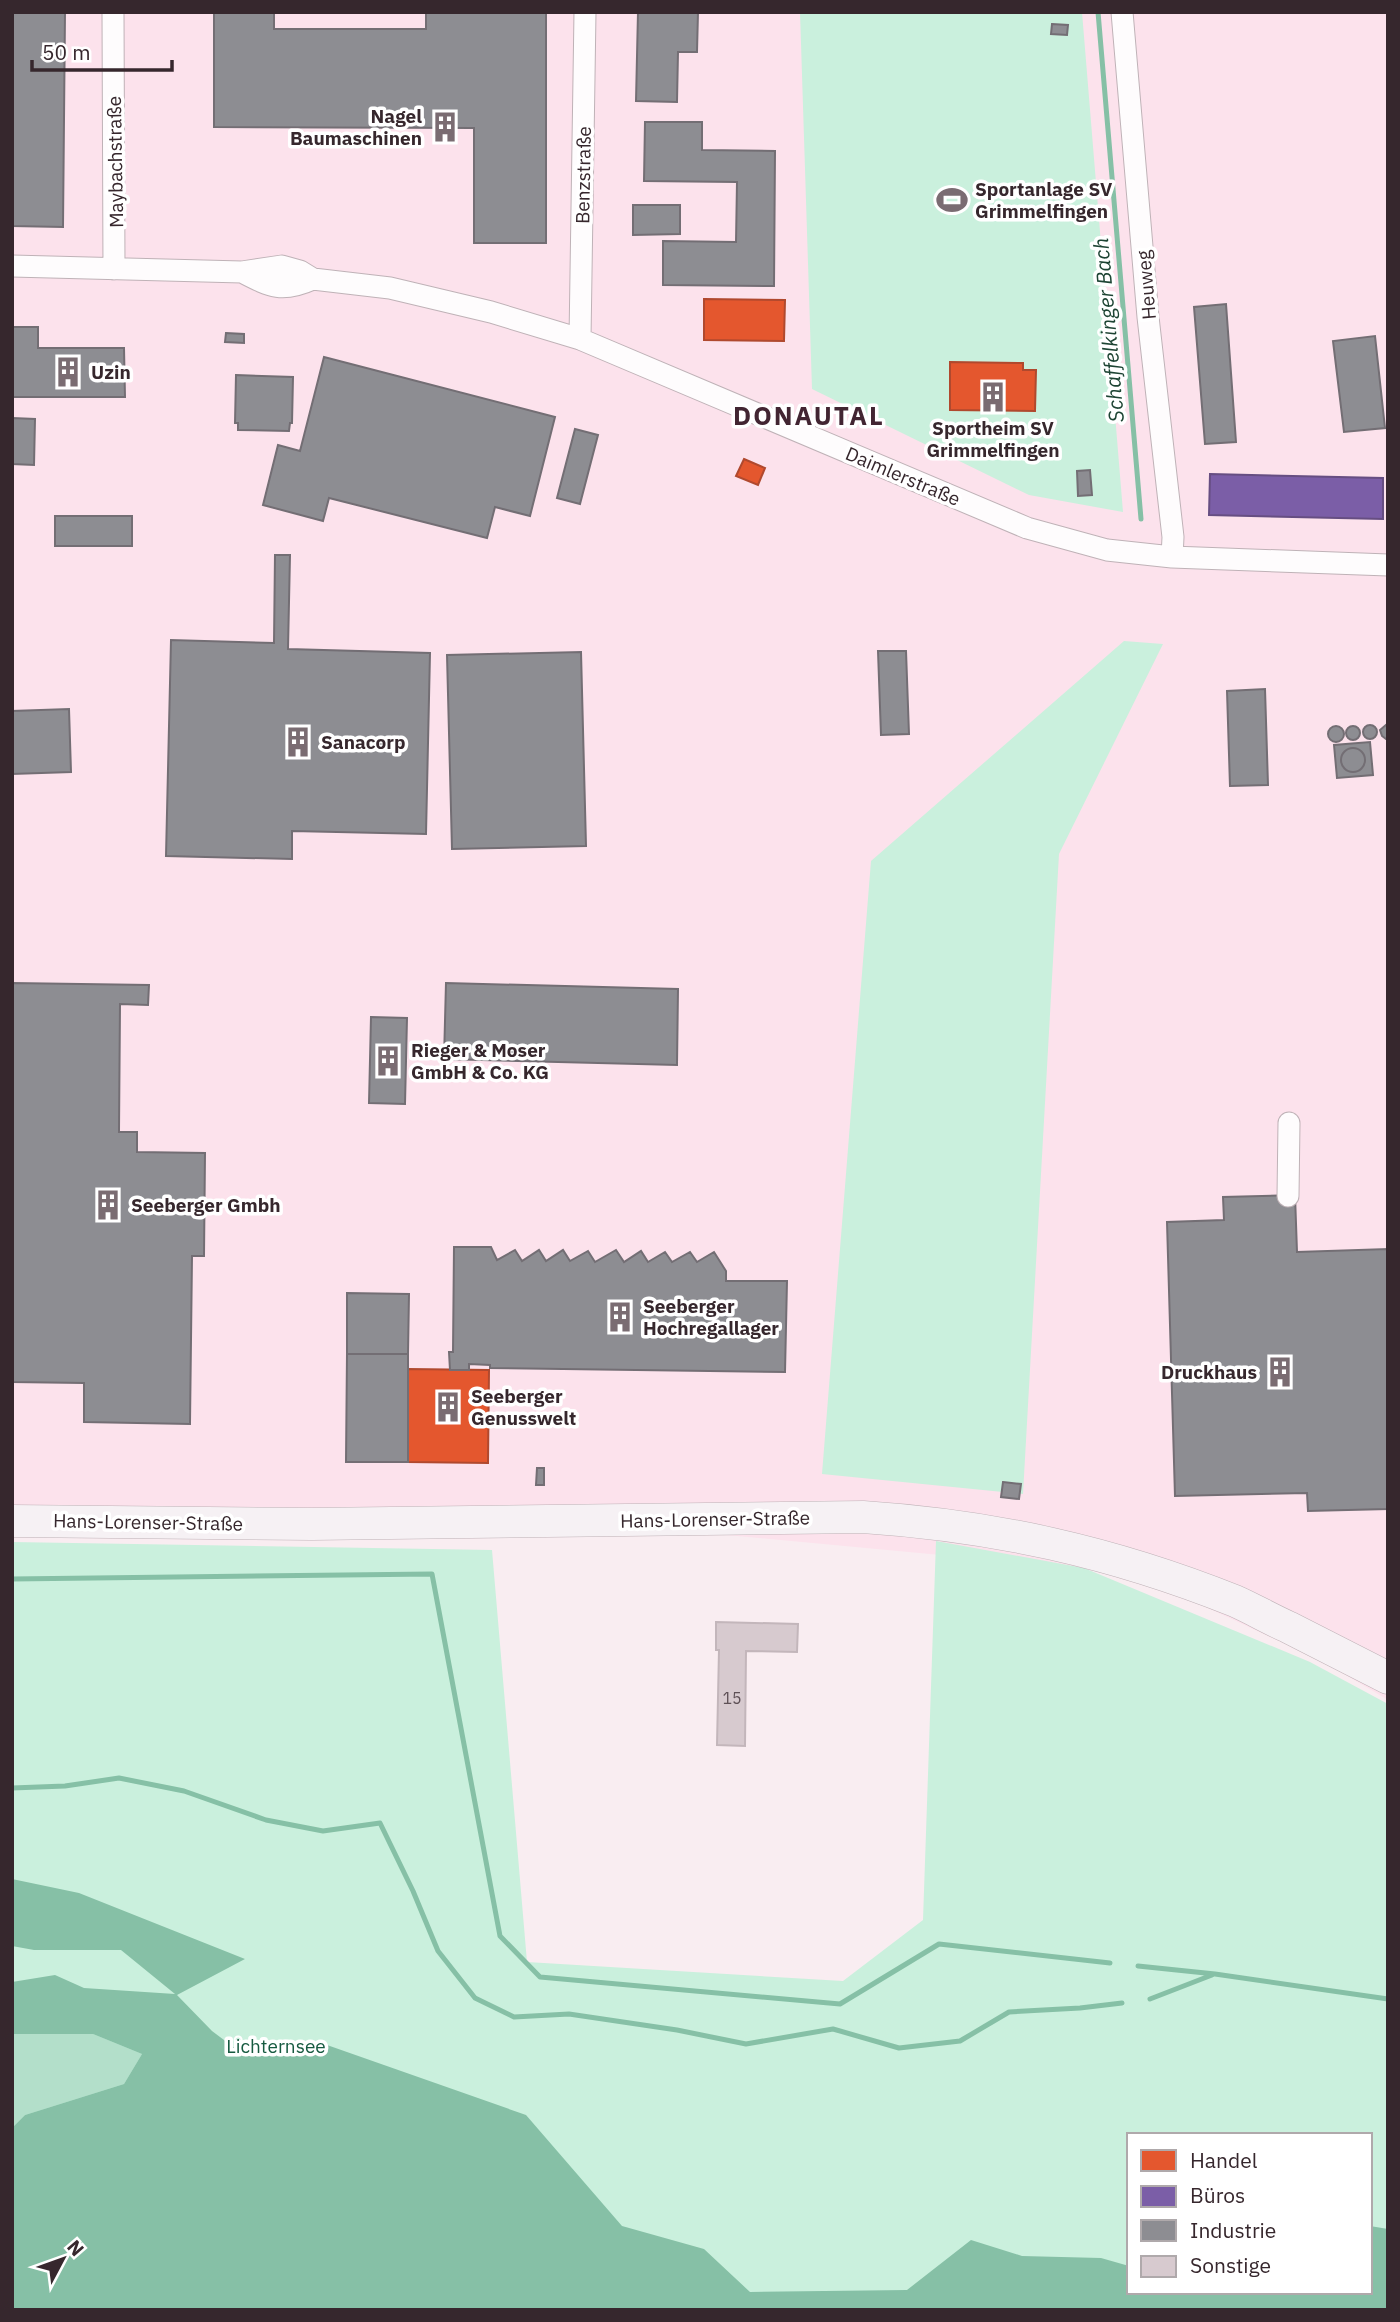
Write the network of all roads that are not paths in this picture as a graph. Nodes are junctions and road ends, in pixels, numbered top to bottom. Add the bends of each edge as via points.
1 (113, 12) edge
2 (585, 12) edge
3 (1122, 12) edge
4 (12, 267) edge
5 (114, 269) junction
6 (580, 339) junction
7 (1172, 557) junction
8 (1388, 565) edge
9 (1289, 1124) dead end
10 (1287, 1196) dead end
11 (12, 1521) edge
12 (1388, 1678) edge

1 - 5 street, Maybachstraße
2 - 6 street, Benzstraße
3 - 7 street, Heuweg
4 - 5 street, Daimlerstraße
5 - 6 street, Daimlerstraße via 242,272 282,266 313,279 390,288
6 - 7 street, Daimlerstraße via 1027,528 1107,550
7 - 8 street, Daimlerstraße
9 - 10 street
11 - 12 street, Hans-Lorenser-Straße via 312,1524 863,1517 918,1521 1025,1537 1159,1573 1238,1602

